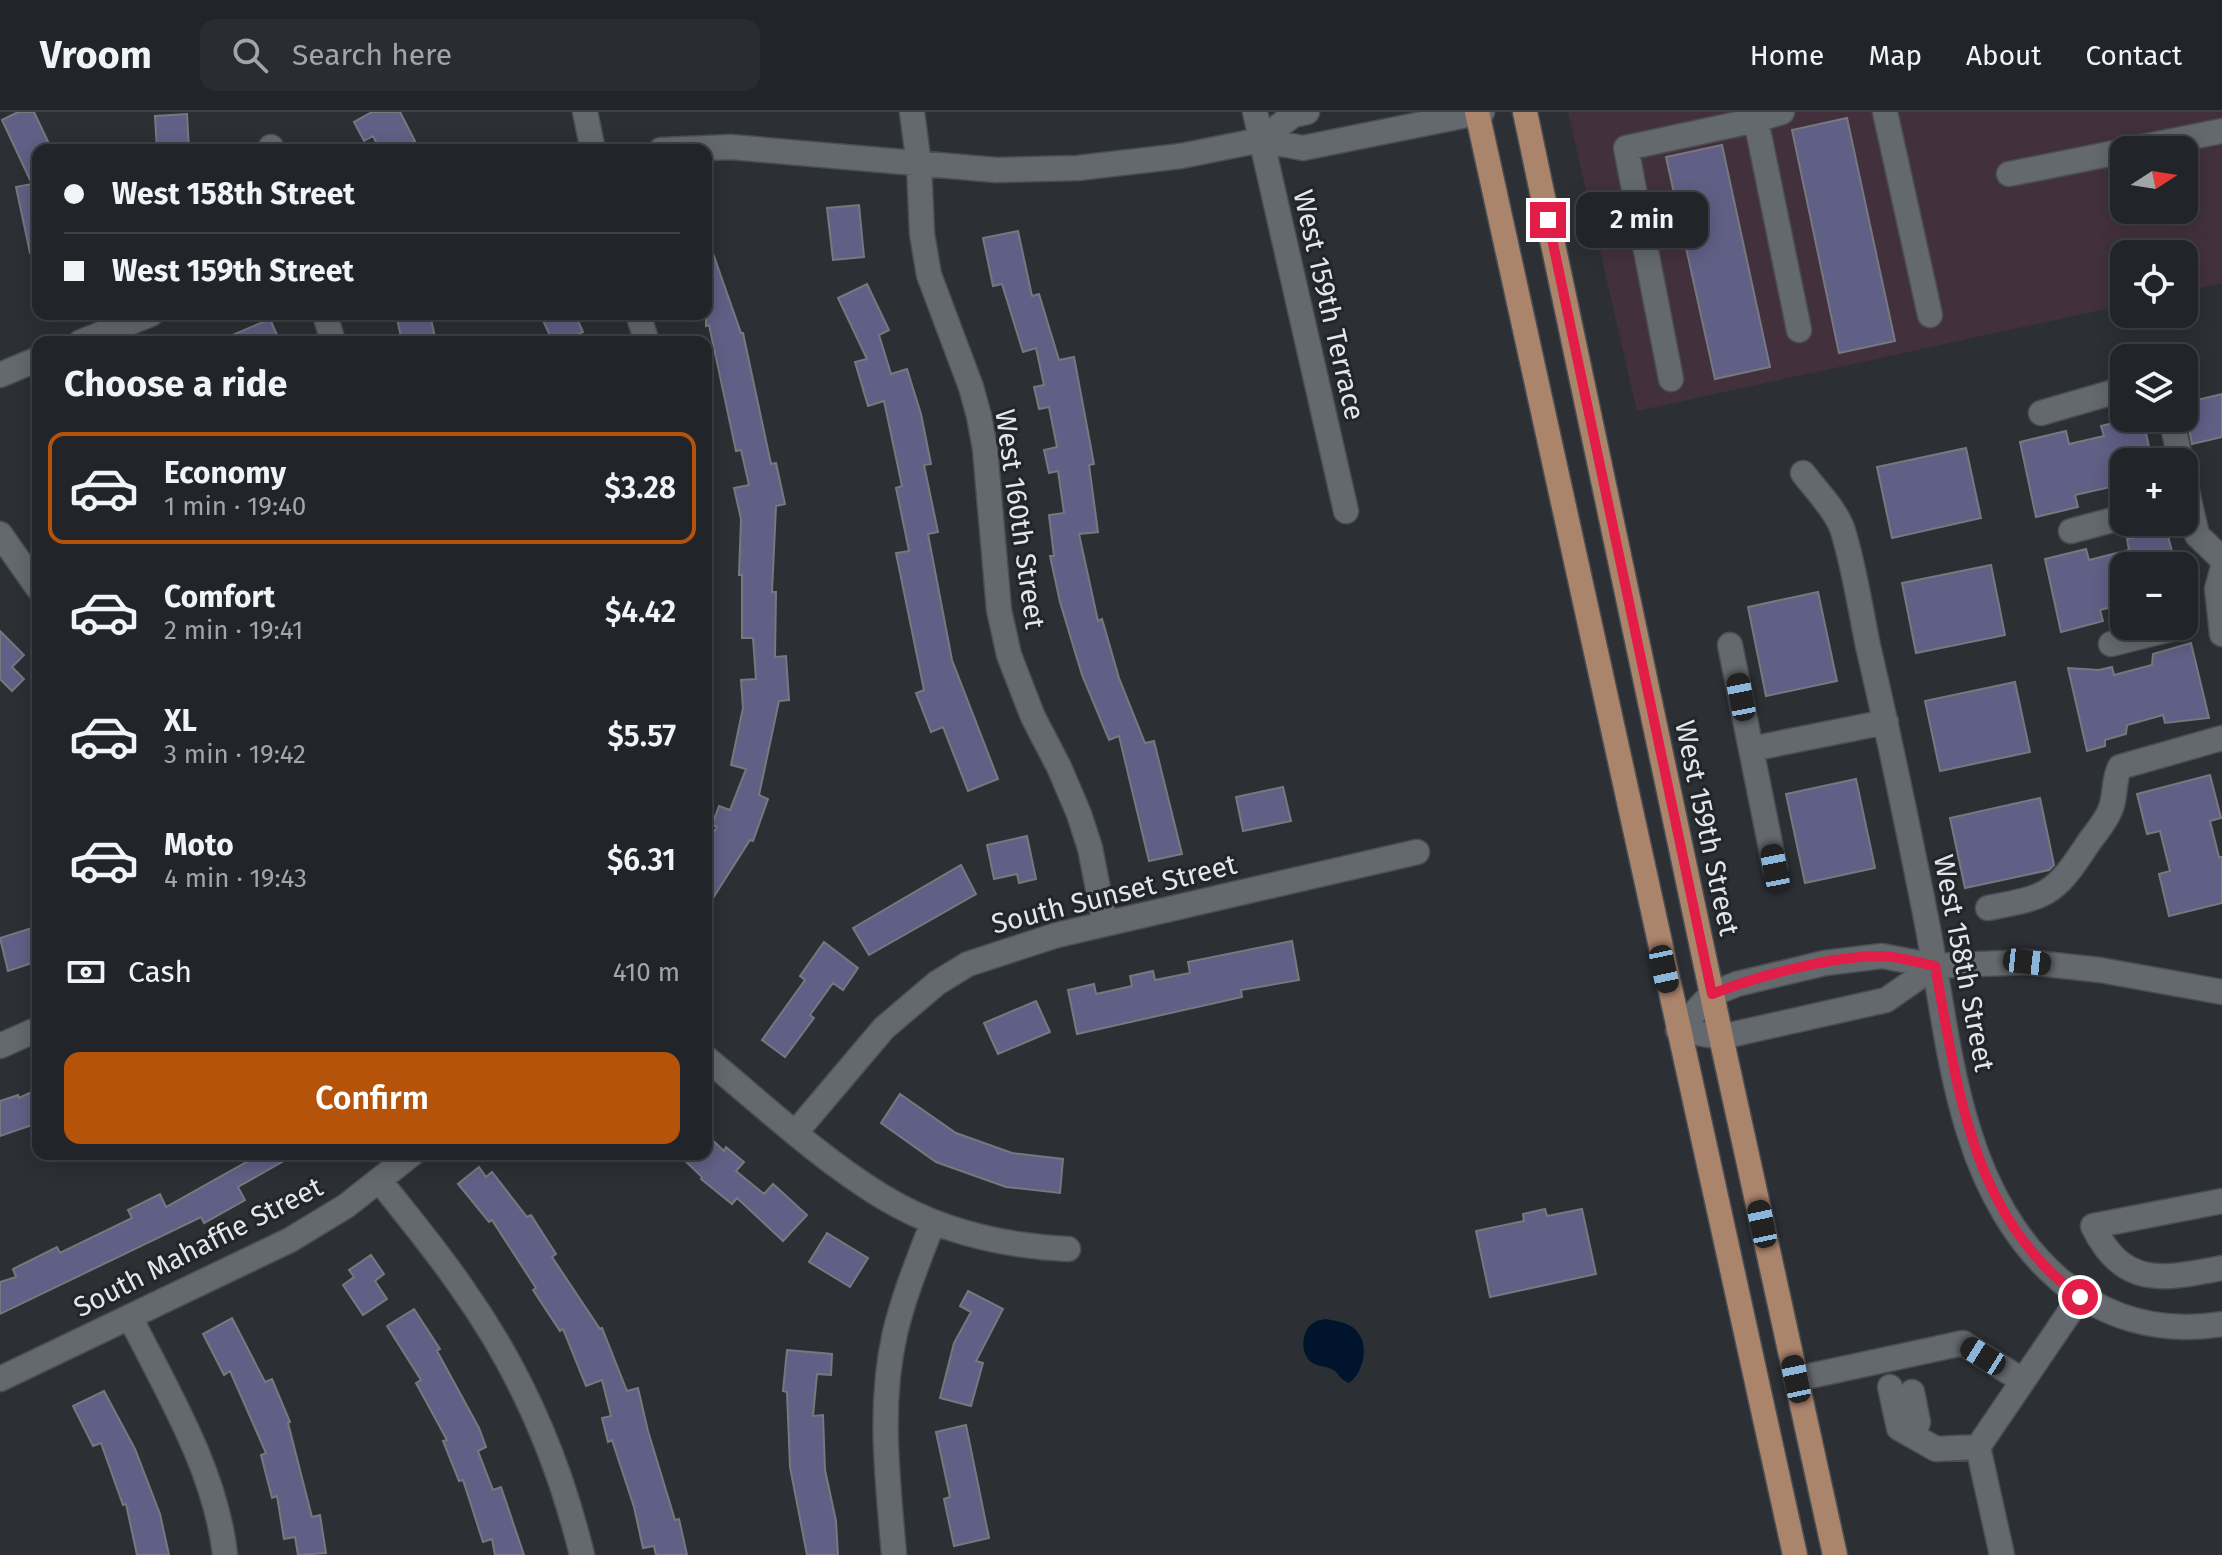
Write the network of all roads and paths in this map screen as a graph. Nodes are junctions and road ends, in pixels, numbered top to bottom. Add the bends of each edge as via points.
1 (585, 112) edge
2 (912, 112) edge
3 (1255, 112) edge
4 (1307, 112) edge
5 (1479, 112) edge
6 (1525, 112) edge
7 (1782, 112) edge
8 (1885, 112) edge
9 (1756, 120) junction
10 (2222, 131) edge
11 (2197, 136) edge
12 (1261, 140) junction
13 (592, 144) edge
14 (712, 148) edge
15 (2110, 153) edge
16 (919, 165) junction
17 (2009, 174) dead end
18 (1930, 315) dead end
19 (136, 320) edge
20 (1799, 330) dead end
21 (96, 336) edge
22 (32, 362) edge
23 (0, 375) edge
24 (1671, 379) dead end
25 (2110, 393) edge
26 (2041, 413) dead end
27 (1803, 473) dead end
28 (1346, 511) dead end
29 (2110, 521) edge
30 (2071, 531) dead end
31 (0, 534) edge
32 (2198, 536) edge
33 (2222, 559) edge
34 (2222, 571) edge
35 (32, 579) edge
36 (2220, 625) edge
37 (2198, 626) edge
38 (2127, 640) edge
39 (2111, 644) dead end
40 (1730, 645) dead end
41 (1886, 722) junction
42 (2222, 738) edge
43 (1751, 749) junction
44 (1417, 852) dead end
45 (1775, 868) dead end
46 (1988, 908) dead end
47 (1105, 924) junction
48 (1935, 966) junction
49 (2222, 992) edge
50 (1712, 994) junction
51 (1678, 1030) junction
52 (32, 1032) edge
53 (1721, 1037) junction
54 (0, 1046) edge
55 (712, 1063) edge
56 (796, 1132) junction
57 (405, 1160) edge
58 (380, 1181) junction
59 (2222, 1201) edge
60 (933, 1222) junction
61 (1068, 1249) dead end
62 (2222, 1268) edge
63 (2080, 1297) junction
64 (130, 1317) junction
65 (2222, 1324) edge
66 (1898, 1377) junction
67 (0, 1379) edge
68 (1796, 1379) junction
69 (2023, 1381) junction
70 (1978, 1447) junction
71 (225, 1555) edge
72 (582, 1555) edge
73 (894, 1555) edge
74 (1795, 1555) edge
75 (1835, 1555) edge
76 (2002, 1555) edge

1 - 13 street
2 - 16 street, West 160th Street
3 - 12 street, West 159th Terrace
4 - 12 street via 1293,115
5 - 12 street via 1303,148
5 - 51 main road
6 - 50 main road, West 159th Street
7 - 9 street
8 - 18 street
9 - 20 street
9 - 24 street via 1626,148
10 - 11 street
12 - 16 street via 1078,168
12 - 28 street, West 159th Terrace
14 - 16 street
15 - 17 street
16 - 47 street, West 160th Street via 929,275 979,416 999,610 1009,655 1079,814
19 - 21 street
22 - 23 street
25 - 26 street
27 - 41 street, West 158th Street via 1841,525
29 - 30 street
31 - 35 street
32 - 33 street
34 - 36 street via 2217,589
36 - 37 street
38 - 39 street
40 - 43 street
41 - 43 street
41 - 48 street, West 158th Street
42 - 46 street via 2120,767 2107,817 2067,876 2046,894
43 - 45 street
44 - 47 street, South Sunset Street
47 - 56 street, South Sunset Street via 1006,950 937,983 884,1028
48 - 49 street via 2027,962
48 - 50 street via 1882,956 1839,961
48 - 53 street via 1886,1000
48 - 63 street, West 158th Street via 1955,1079 1989,1184 2034,1256
50 - 51 street
50 - 53 main road, West 159th Street
51 - 53 street
51 - 74 main road
52 - 54 street
53 - 68 main road, West 159th Street
55 - 56 street
56 - 60 street via 873,1191
57 - 58 street, South Mahaffie Street
58 - 64 street, South Mahaffie Street via 290,1240
58 - 72 street via 498,1344 553,1460
59 - 62 street via 2093,1226 2115,1259 2151,1277
60 - 61 street via 995,1241
60 - 73 street via 906,1292 888,1376 885,1448
63 - 65 street, West 158th Street via 2119,1316 2155,1325 2193,1329
63 - 69 street
64 - 67 street, South Mahaffie Street
64 - 71 street via 191,1441 214,1503
66 - 68 street
66 - 69 street via 1963,1343
66 - 70 street via 1918,1422 1914,1434 1936,1449
68 - 75 main road, West 159th Street
69 - 70 street
70 - 76 street

